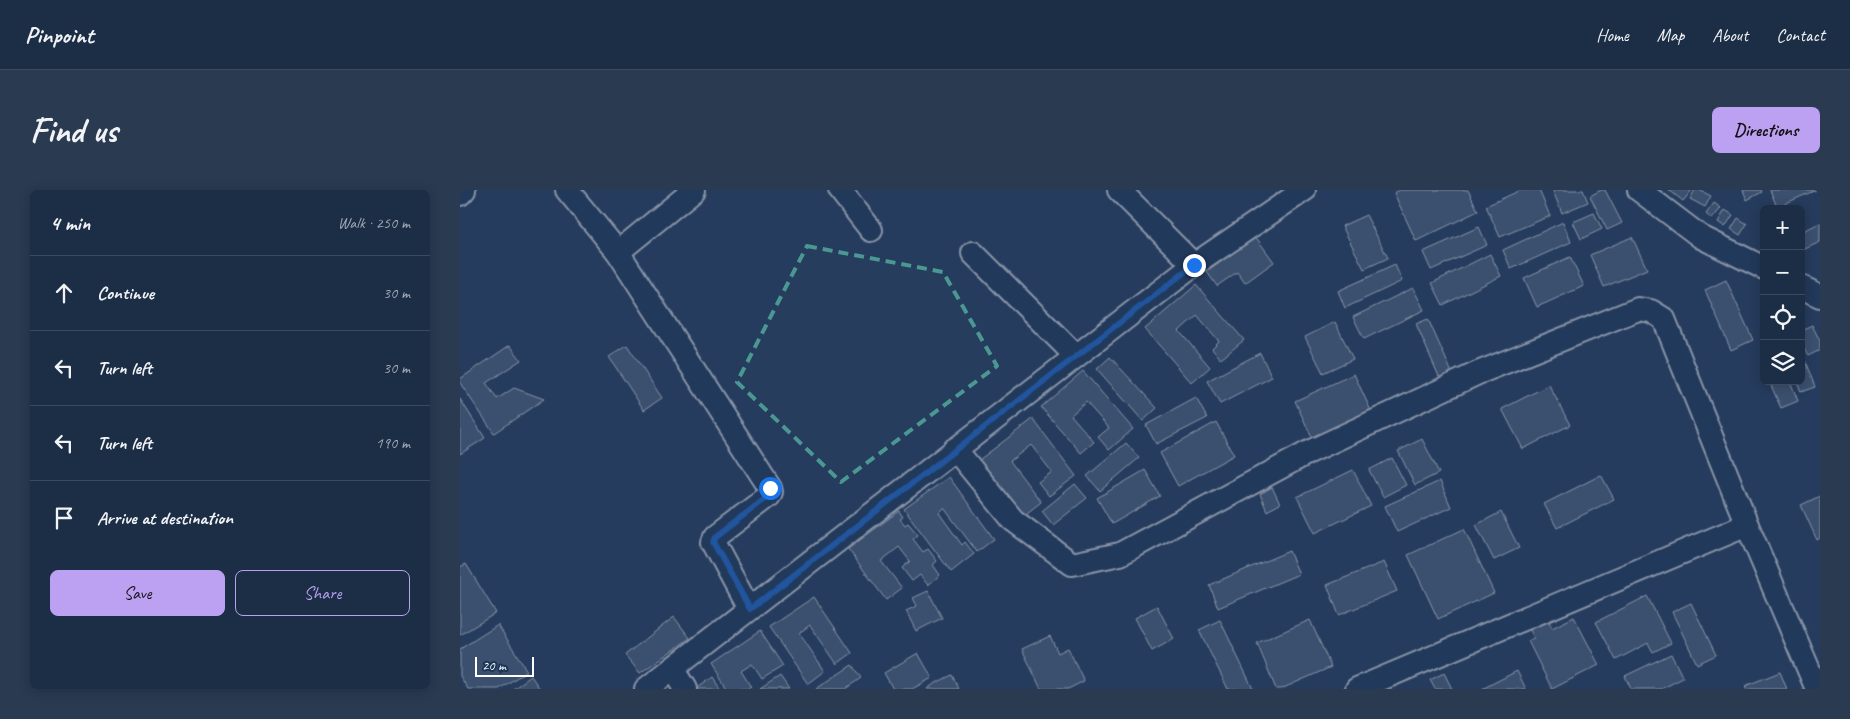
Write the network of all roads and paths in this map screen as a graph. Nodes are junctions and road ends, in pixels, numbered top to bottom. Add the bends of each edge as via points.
1 (464, 190) edge
2 (567, 190) edge
3 (694, 190) edge
4 (840, 190) edge
5 (1118, 190) edge
6 (1304, 190) edge
7 (1639, 190) edge
8 (460, 194) edge
9 (871, 230) dead end
10 (618, 252) junction
11 (974, 253) dead end
12 (1194, 265) junction
13 (1760, 266) edge
14 (1805, 289) edge
15 (1820, 296) edge
16 (1076, 356) junction
17 (955, 449) junction
18 (1747, 524) junction
19 (750, 609) junction
20 (673, 670) junction
21 (646, 689) edge
22 (685, 689) edge
23 (1357, 689) edge
24 (1817, 689) edge

1 - 8 street
2 - 10 street
3 - 10 street
4 - 9 street
5 - 12 street
6 - 12 street
7 - 13 street via 1701,237
10 - 19 street via 770,488 769,496 715,537 713,542
11 - 16 street
12 - 16 street
14 - 15 street
16 - 17 street
17 - 18 street via 1013,520 1072,564 1120,554 1309,452 1478,373 1638,309 1651,311 1664,319
17 - 19 street
18 - 23 street
18 - 24 street
19 - 20 street
20 - 21 street
20 - 22 street

